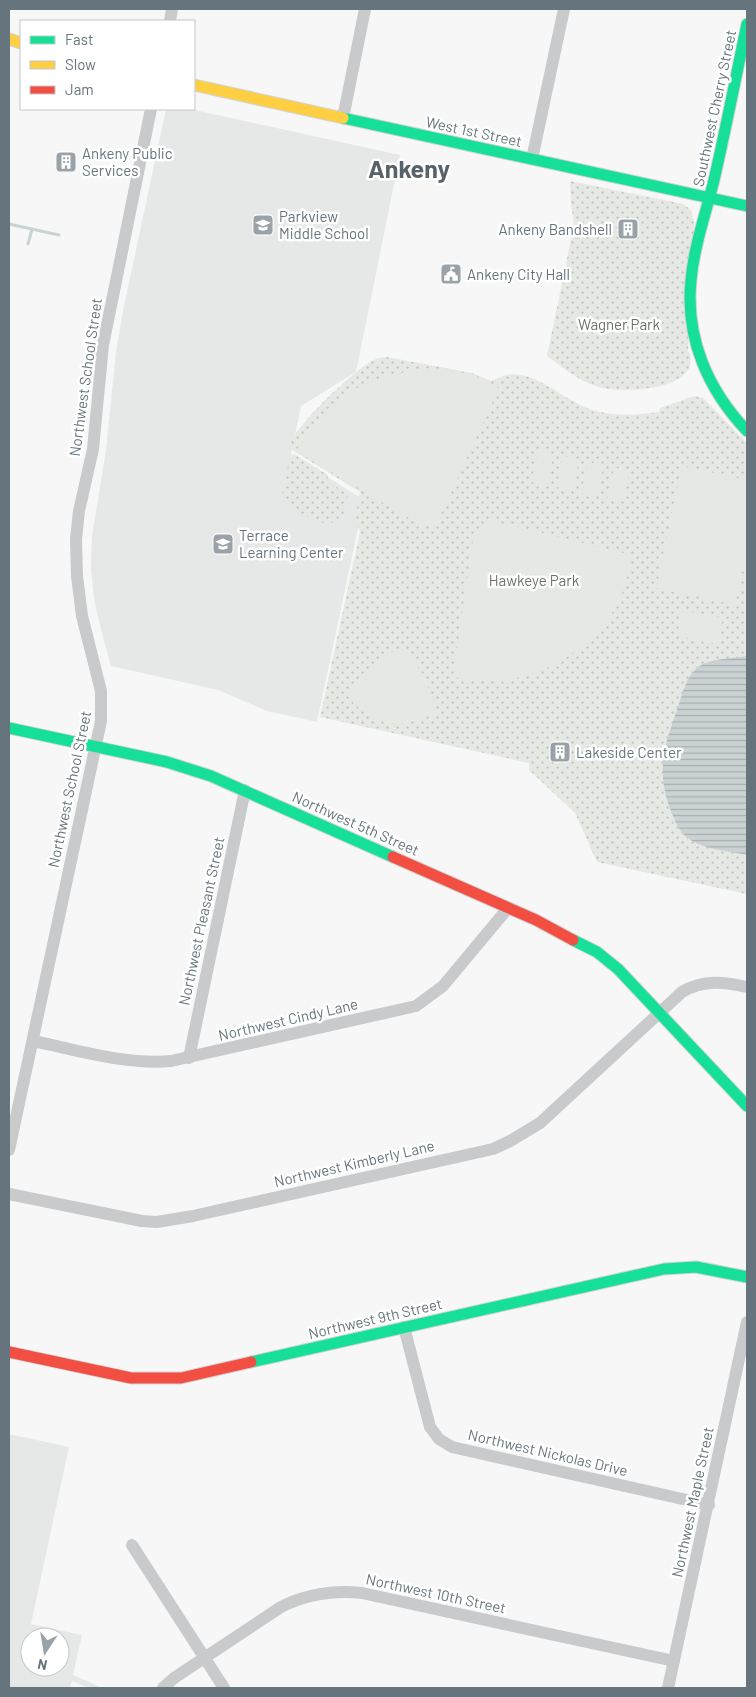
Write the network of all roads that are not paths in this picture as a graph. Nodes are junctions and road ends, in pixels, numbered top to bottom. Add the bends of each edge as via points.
1 (366, 9) edge
2 (564, 9) edge
3 (747, 24) edge
4 (195, 85) edge
5 (151, 110) edge
6 (343, 118) junction
7 (532, 159) junction
8 (710, 198) junction
9 (747, 206) edge
10 (747, 430) edge
11 (9, 728) edge
12 (95, 747) junction
13 (245, 790) junction
14 (508, 908) junction
15 (747, 987) edge
16 (660, 1012) junction
17 (33, 1041) junction
18 (189, 1058) junction
19 (747, 1106) edge
20 (9, 1150) edge
21 (9, 1194) edge
22 (747, 1277) edge
23 (747, 1322) edge
24 (404, 1327) junction
25 (9, 1352) edge
26 (709, 1505) junction
27 (132, 1545) dead end
28 (205, 1657) junction
29 (674, 1661) junction
30 (163, 1688) edge
31 (224, 1688) edge
32 (668, 1688) edge

1 - 6 street
2 - 7 street
3 - 8 street, Southwest Cherry Street
4 - 6 street, West 1st Street
5 - 12 street, Northwest School Street via 103,345 92,449 76,539 82,616 102,691 101,721
6 - 7 street, West 1st Street
7 - 8 street, West 1st Street
8 - 9 street, West 1st Street
8 - 10 street, Southwest Cherry Street via 691,280 692,326 697,350 714,389
11 - 12 street, Northwest 5th Street
12 - 13 street, Northwest 5th Street via 167,762
12 - 17 street, Northwest School Street
13 - 14 street, Northwest 5th Street
13 - 18 street, Northwest Pleasant Street
14 - 16 street, Northwest 5th Street via 596,952 618,969
14 - 18 street, Northwest Cindy Lane via 443,986 416,1006
15 - 16 street, Northwest Kimberly Lane via 714,982 695,986 682,992
16 - 19 street
16 - 21 street, Northwest Kimberly Lane via 540,1123 510,1142 493,1148 157,1222 123,1219
17 - 18 street, Northwest Cindy Lane via 122,1060 152,1063
17 - 20 street, Northwest School Street
22 - 24 street, Northwest 9th Street via 696,1267 664,1269
23 - 26 street, Northwest Maple Street
24 - 25 street, Northwest 9th Street via 200,1375 170,1379 120,1376
24 - 26 street, Northwest Nickolas Drive via 430,1427 439,1439 452,1447
26 - 29 street, Northwest Maple Street
27 - 28 street
28 - 29 street, Northwest 10th Street via 289,1603 311,1595 340,1592 368,1594
28 - 30 street, Northwest 10th Street
28 - 31 street
29 - 32 street, Northwest Maple Street

